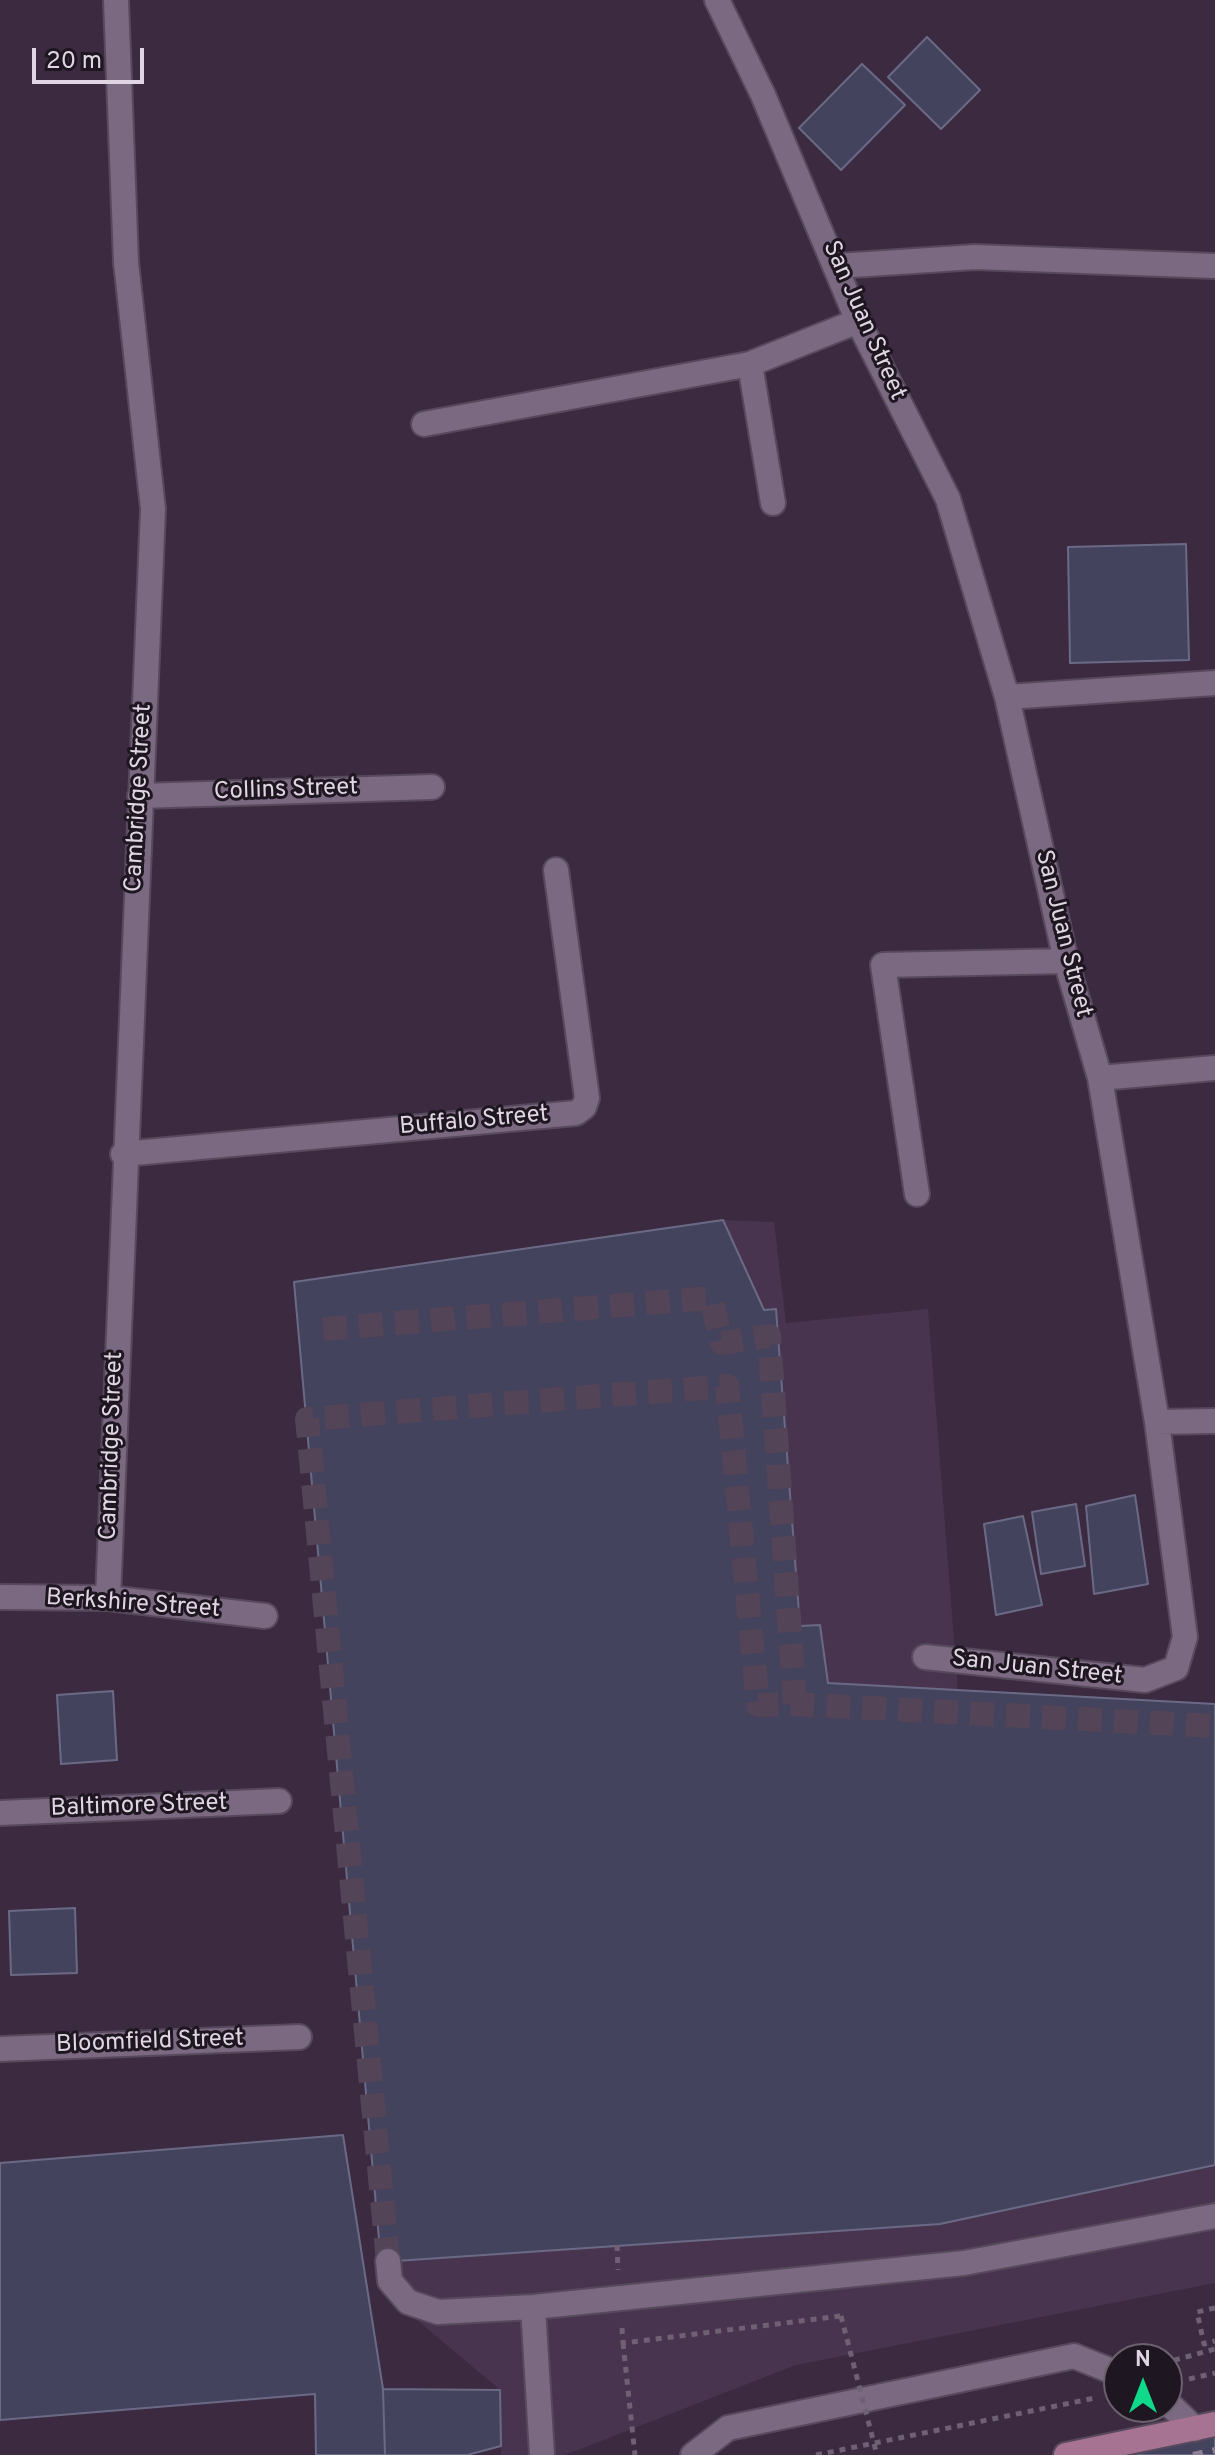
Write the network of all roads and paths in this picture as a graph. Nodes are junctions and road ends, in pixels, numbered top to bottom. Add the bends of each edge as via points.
1 (116, 0) edge
2 (717, 0) edge
3 (838, 266) junction
4 (1215, 266) edge
5 (858, 321) junction
6 (750, 364) junction
7 (424, 424) dead end
8 (773, 503) dead end
9 (1215, 683) edge
10 (1007, 697) junction
11 (432, 787) dead end
12 (140, 796) junction
13 (556, 870) dead end
14 (1066, 961) junction
15 (1215, 1068) edge
16 (1100, 1078) junction
17 (123, 1154) junction
18 (917, 1194) dead end
19 (1215, 1421) edge
20 (1157, 1422) junction
21 (0, 1597) edge
22 (108, 1598) junction
23 (265, 1616) dead end
24 (925, 1657) dead end
25 (279, 1801) dead end
26 (0, 1813) edge
27 (299, 2037) dead end
28 (0, 2049) edge
29 (1215, 2216) edge
30 (388, 2261) tunnel mouth
31 (533, 2307) junction
32 (1215, 2308) edge
33 (773, 2326) dead end
34 (1215, 2341) edge
35 (623, 2343) dead end
36 (1215, 2349) edge
37 (1183, 2357) edge
38 (1103, 2368) edge
39 (1103, 2396) edge
40 (1183, 2403) edge
41 (1205, 2426) edge
42 (542, 2455) edge
43 (635, 2455) edge
44 (693, 2455) edge
45 (816, 2455) edge
46 (877, 2455) edge
47 (1066, 2455) edge

1 - 12 street, Cambridge Street via 126,262 153,509
2 - 3 street, San Juan Street
3 - 4 street via 975,257
3 - 5 street, San Juan Street
5 - 6 street
5 - 10 street, San Juan Street via 948,499
6 - 7 street
6 - 8 street
9 - 10 street
10 - 14 street, San Juan Street
11 - 12 street, Collins Street
12 - 17 street, Cambridge Street
13 - 17 street, Buffalo Street via 587,1098 576,1113
14 - 16 street, San Juan Street
14 - 18 street via 883,965
15 - 16 street
16 - 20 street, San Juan Street
17 - 22 street, Cambridge Street
19 - 20 street
20 - 24 street, San Juan Street via 1185,1637 1176,1668 1145,1680
21 - 22 street, Berkshire Street
22 - 23 street, Berkshire Street
25 - 26 street, Baltimore Street
27 - 28 street, Bloomfield Street
29 - 31 street via 964,2263
30 - 31 street via 390,2281 408,2302 438,2312
31 - 42 street
32 - 34 path via 1197,2312 1204,2344
33 - 46 path, bridge via 841,2316
35 - 43 path
36 - 37 path
38 - 44 street via 1074,2356 728,2428
39 - 45 path
40 - 41 street
41 - 47 main road

